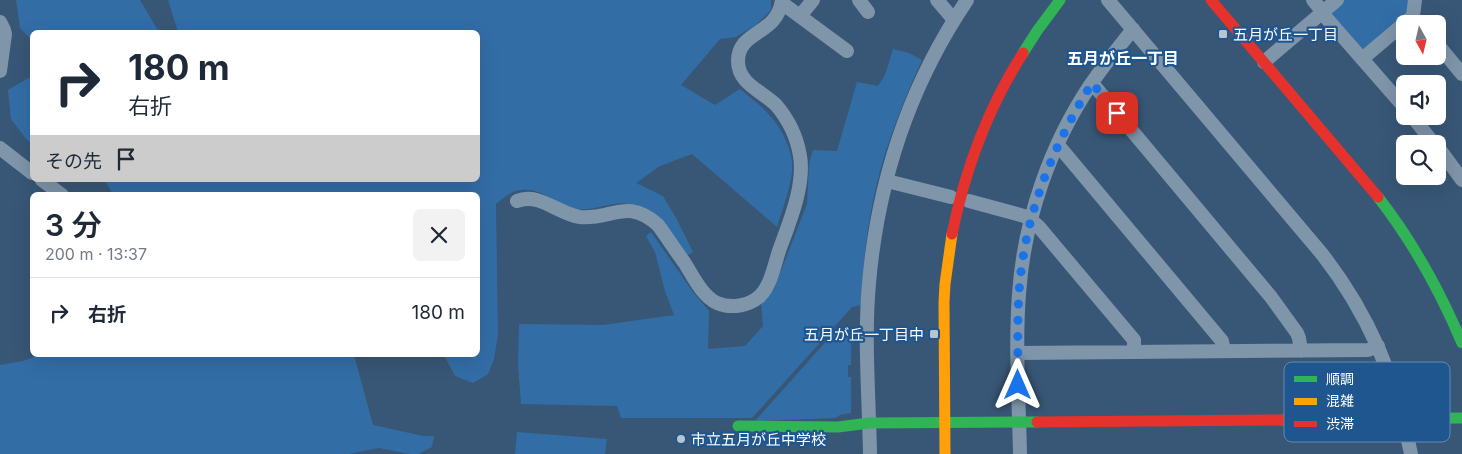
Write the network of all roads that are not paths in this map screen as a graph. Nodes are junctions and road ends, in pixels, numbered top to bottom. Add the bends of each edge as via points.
1 (813, 0) edge
2 (859, 0) edge
3 (937, 0) edge
4 (967, 0) edge
5 (1060, 0) edge
6 (1108, 0) edge
7 (1211, 0) edge
8 (1314, 0) edge
9 (1337, 0) edge
10 (1415, 0) edge
11 (782, 1) edge
12 (868, 12) dead end
13 (1323, 12) junction
14 (1416, 15) edge
15 (800, 16) junction
16 (954, 20) junction
17 (0, 22) edge
18 (1133, 29) junction
19 (1396, 34) edge
20 (847, 51) dead end
21 (1446, 55) edge
22 (1362, 59) junction
23 (1264, 62) junction
24 (0, 71) edge
25 (1462, 74) edge
26 (1092, 83) junction
27 (1396, 98) edge
28 (1419, 125) edge
29 (1427, 135) edge
30 (1058, 145) junction
31 (0, 148) edge
32 (1446, 159) edge
33 (30, 171) edge
34 (887, 180) junction
35 (1462, 180) edge
36 (45, 182) edge
37 (58, 192) edge
38 (951, 197) dead end
39 (517, 201) dead end
40 (969, 201) dead end
41 (1030, 219) junction
42 (1462, 343) edge
43 (1378, 346) junction
44 (1301, 350) junction
45 (1224, 351) junction
46 (1134, 352) junction
47 (1018, 353) junction
48 (1384, 362) edge
49 (1284, 420) edge
50 (869, 423) junction
51 (944, 423) junction
52 (1019, 423) junction
53 (738, 426) dead end
54 (870, 454) edge
55 (945, 454) edge
56 (1020, 454) edge

1 - 15 street
2 - 12 street
3 - 16 street
4 - 16 street
5 - 51 street via 1006,81 975,149 962,189 945,283
6 - 18 street
7 - 23 street
8 - 13 street
9 - 13 street
10 - 14 street
11 - 15 street
11 - 39 street via 774,21 745,42 738,56 744,80 773,103 789,124 801,162 795,204 769,283 758,297 746,304 732,306 716,302 704,292 658,225 640,213 624,210 579,216 532,198
13 - 22 street
13 - 23 street
15 - 20 street
16 - 34 street via 914,98
17 - 24 street via 5,34
18 - 26 street
18 - 43 street via 1322,254 1355,301
19 - 22 street
21 - 25 street
22 - 27 street
23 - 42 street via 1402,230 1436,285
26 - 30 street
26 - 44 street via 1271,296 1297,333
28 - 29 street
30 - 41 street
30 - 45 street via 1222,341
31 - 33 street
32 - 35 street
34 - 38 street
34 - 50 street via 878,215 869,285
36 - 37 street
40 - 41 street
41 - 46 street via 1134,340
41 - 47 street via 1020,280
43 - 44 street via 1368,350
43 - 48 street
44 - 45 street
45 - 46 street
46 - 47 street
47 - 52 street
49 - 52 street
50 - 51 street
50 - 53 street via 838,427
50 - 54 street
51 - 52 street
51 - 55 street
52 - 56 street

